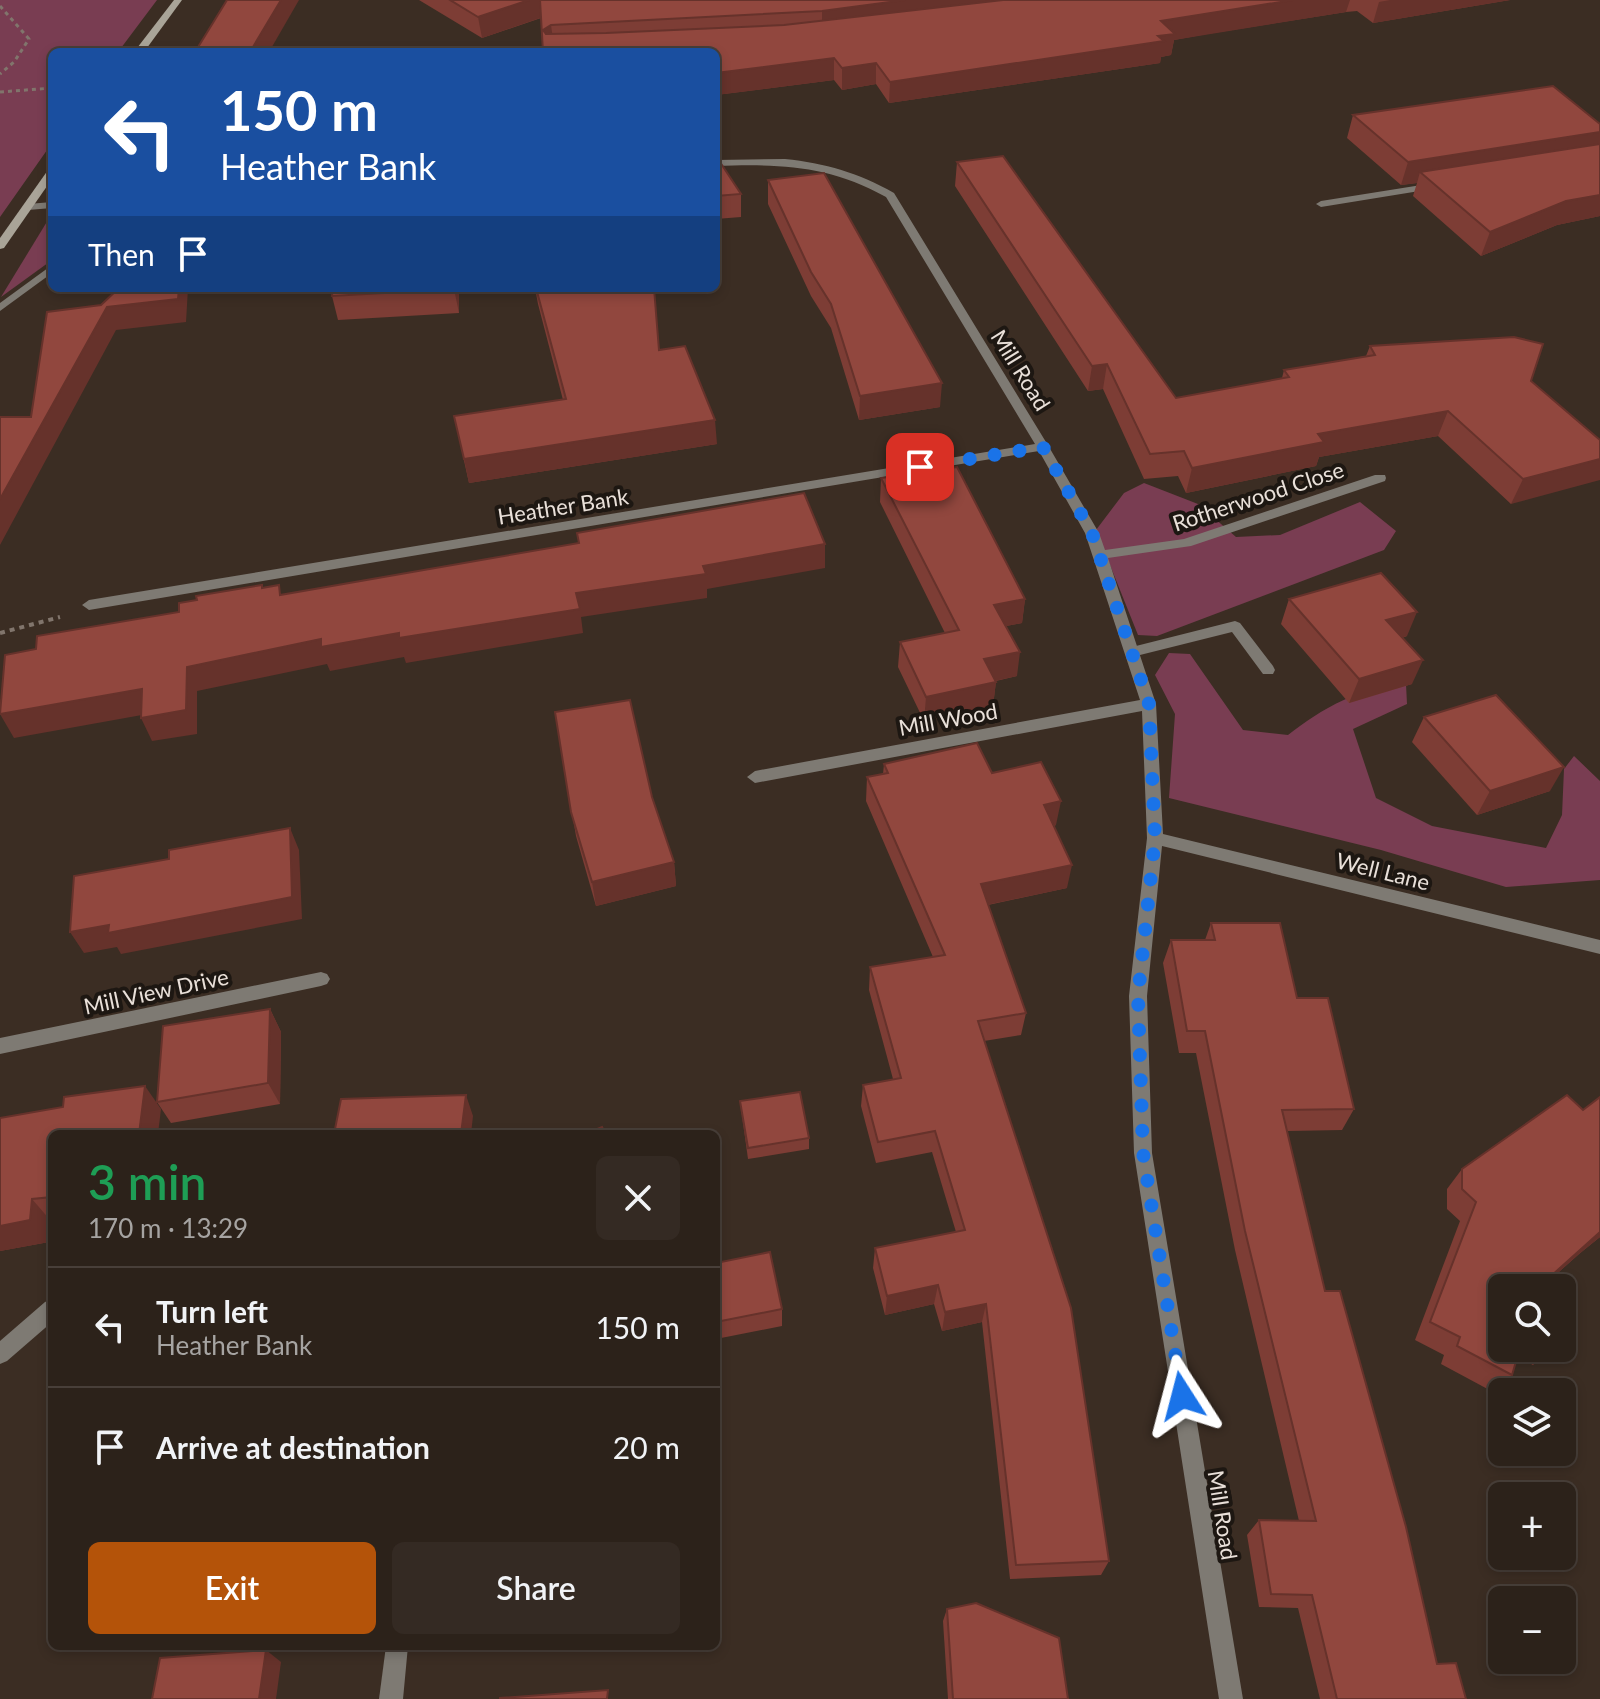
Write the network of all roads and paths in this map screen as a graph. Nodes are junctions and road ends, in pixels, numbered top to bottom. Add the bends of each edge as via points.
1 (178, 0) edge
2 (0, 6) edge
3 (142, 48) edge
4 (0, 74) edge
5 (48, 88) edge
6 (0, 92) edge
7 (720, 163) edge
8 (48, 178) edge
9 (1445, 185) edge
10 (1321, 204) dead end
11 (48, 205) edge
12 (28, 207) junction
13 (0, 246) edge
14 (48, 271) edge
15 (0, 308) edge
16 (1043, 447) junction
17 (1380, 478) dead end
18 (1100, 555) junction
19 (89, 605) joint
20 (0, 633) edge
21 (1132, 652) junction
22 (1268, 670) dead end
23 (1149, 704) junction
24 (755, 777) dead end
25 (1155, 838) junction
26 (1600, 947) edge
27 (321, 979) dead end
28 (0, 1046) edge
29 (48, 1312) edge
30 (0, 1354) edge
31 (397, 1650) edge
32 (391, 1699) edge
33 (1231, 1699) edge

1 - 3 main road
2 - 4 path via 29,39
5 - 6 path
7 - 16 street, Mill Road via 826,166 890,195
8 - 12 main road
9 - 10 street
11 - 12 street
12 - 13 main road
14 - 15 street
16 - 18 street, Mill Road
16 - 19 street, Heather Bank
17 - 18 street, Rotherwood Close via 1186,543
18 - 21 street, Mill Road
19 - 20 path via 43,624
21 - 22 street via 1235,626
21 - 23 street, Mill Road
23 - 24 street, Mill Wood
23 - 25 street, Mill Road
25 - 26 street, Well Lane
25 - 33 street, Mill Road via 1138,996 1143,1153
27 - 28 street, Mill View Drive
29 - 30 street
31 - 32 street

